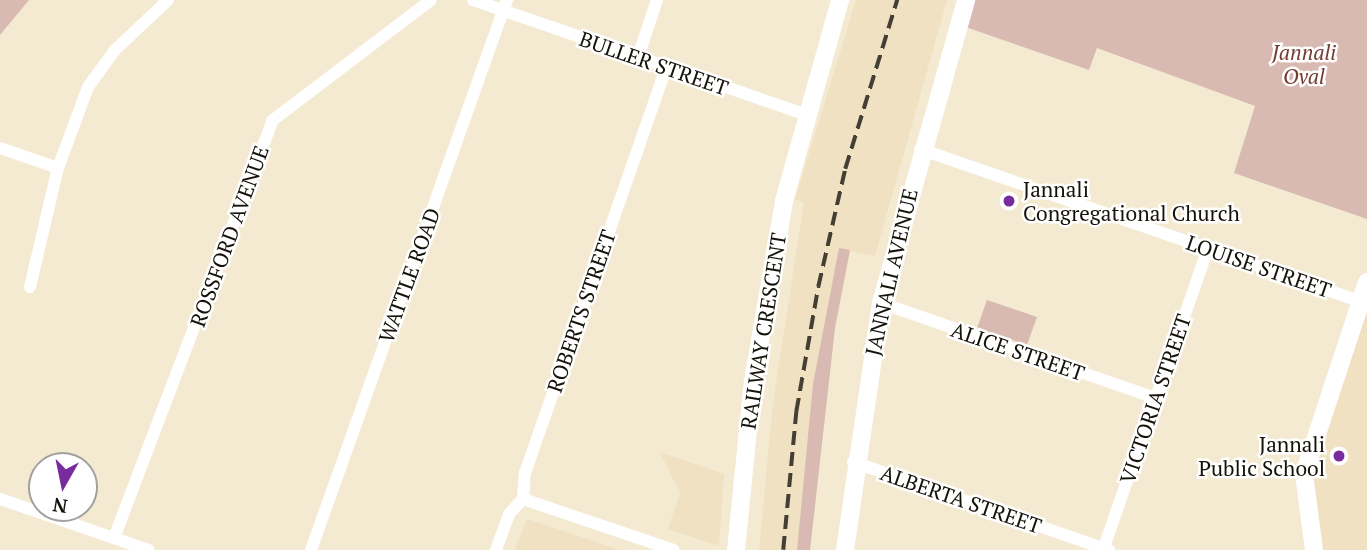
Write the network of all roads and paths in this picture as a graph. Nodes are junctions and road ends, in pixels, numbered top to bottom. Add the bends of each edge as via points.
1 (167, 0) edge
2 (431, 0) edge
3 (473, 0) edge
4 (657, 0) edge
5 (840, 0) edge
6 (966, 0) edge
7 (505, 5) edge
8 (638, 57) junction
9 (666, 68) junction
10 (806, 114) junction
11 (0, 148) edge
12 (920, 149) junction
13 (58, 167) junction
14 (1208, 249) junction
15 (1367, 282) edge
16 (30, 287) dead end
17 (1360, 301) junction
18 (881, 303) junction
19 (1155, 398) junction
20 (853, 461) junction
21 (0, 499) edge
22 (523, 499) junction
23 (114, 538) junction
24 (1105, 549) edge
25 (149, 550) edge
26 (311, 550) edge
27 (496, 550) edge
28 (674, 550) edge
29 (736, 550) edge
30 (845, 550) edge
31 (1314, 550) edge

1 - 13 street via 94,77
2 - 23 street, ROSSFORD AVENUE via 273,120
3 - 7 street
4 - 8 street
5 - 10 street, RAILWAY CRESCENT
6 - 12 street, JANNALI AVENUE
7 - 8 street, BULLER STREET
7 - 26 street, WATTLE ROAD
8 - 9 street, BULLER STREET
9 - 10 street, BULLER STREET
9 - 22 street, ROBERTS STREET via 524,473
10 - 29 street, RAILWAY CRESCENT via 753,381
11 - 13 street
12 - 14 street, LOUISE STREET
12 - 18 street, JANNALI AVENUE
13 - 16 street
14 - 17 street, LOUISE STREET
14 - 19 street, VICTORIA STREET
15 - 17 street
17 - 31 street via 1304,474 1305,516
18 - 19 street, ALICE STREET
18 - 20 street, JANNALI AVENUE
19 - 24 street, VICTORIA STREET
20 - 24 street, ALBERTA STREET
20 - 30 street, JANNALI AVENUE
21 - 23 street
22 - 27 street, ROBERTS STREET via 509,514
22 - 28 street
23 - 25 street

